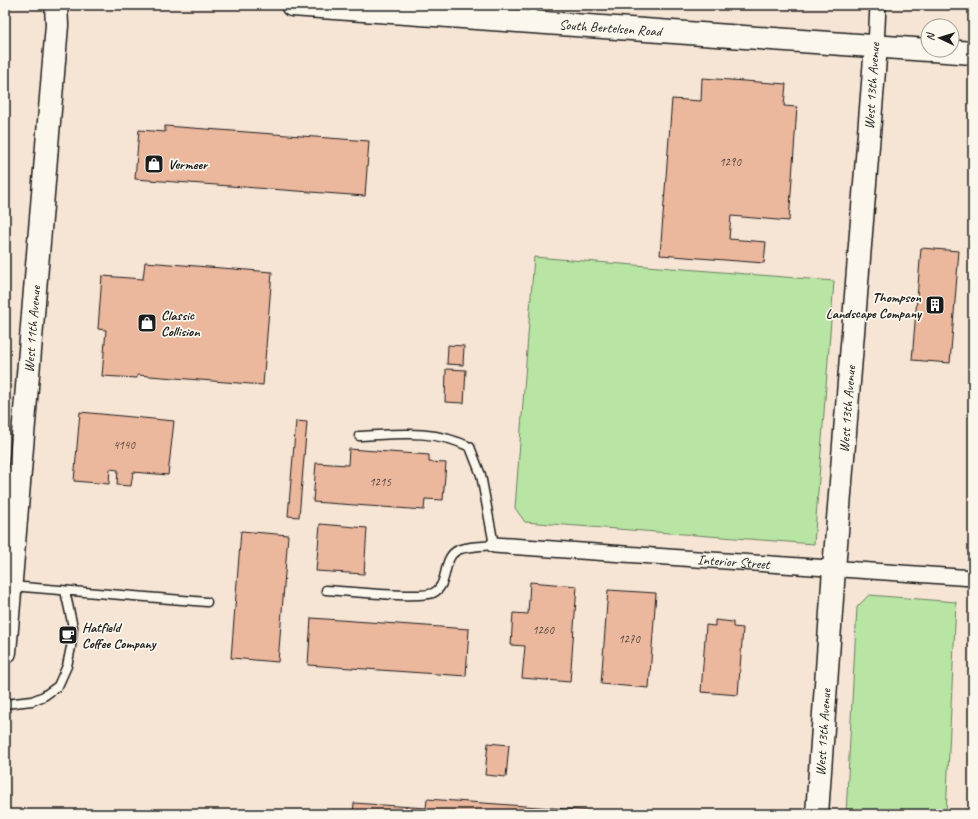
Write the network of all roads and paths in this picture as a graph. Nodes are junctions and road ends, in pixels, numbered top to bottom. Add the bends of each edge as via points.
1 (56, 5) edge
2 (292, 5) edge
3 (878, 5) edge
4 (532, 13) edge
5 (876, 46) junction
6 (920, 49) edge
7 (960, 52) edge
8 (973, 53) edge
9 (359, 436) dead end
10 (494, 545) junction
11 (834, 569) junction
12 (973, 578) edge
13 (10, 586) junction
14 (326, 590) dead end
15 (65, 591) junction
16 (207, 602) dead end
17 (5, 652) edge
18 (5, 704) edge
19 (818, 814) edge

1 - 13 main road, West 11th Avenue via 57,25
2 - 4 main road, South Bertelsen Road
3 - 5 street, West 13th Avenue
4 - 5 main road, South Bertelsen Road
5 - 6 main road, South Bertelsen Road
5 - 11 main road, West 13th Avenue
7 - 8 main road
9 - 10 lane via 412,433 454,439 470,447 481,475
10 - 11 street, Interior Street
10 - 14 lane via 458,550 451,556 442,586 432,593 412,595
11 - 12 street, Interior Street
11 - 19 main road, West 13th Avenue
13 - 15 lane
13 - 17 main road, West 11th Avenue
15 - 16 lane
15 - 18 lane via 73,627 67,666 58,686 32,701

